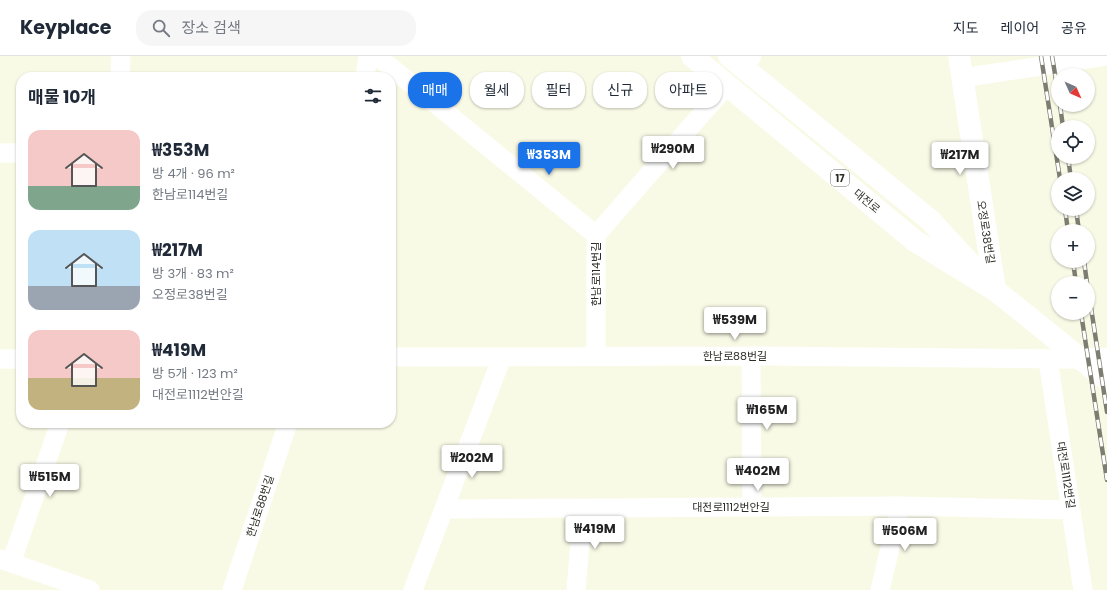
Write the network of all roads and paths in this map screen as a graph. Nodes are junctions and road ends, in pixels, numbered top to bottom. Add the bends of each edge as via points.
1 (120, 56) edge
2 (368, 56) edge
3 (377, 56) edge
4 (692, 56) edge
5 (959, 56) edge
6 (1107, 56) edge
7 (741, 60) edge
8 (120, 72) edge
9 (366, 72) edge
10 (962, 78) junction
11 (727, 85) junction
12 (0, 153) edge
13 (16, 153) edge
14 (596, 235) junction
15 (995, 290) junction
16 (596, 356) junction
17 (751, 356) junction
18 (396, 357) edge
19 (502, 357) junction
20 (0, 359) edge
21 (16, 359) edge
22 (1080, 359) junction
23 (1107, 359) edge
24 (1048, 360) junction
25 (1107, 380) edge
26 (58, 428) edge
27 (286, 428) edge
28 (900, 506) junction
29 (752, 507) junction
30 (583, 508) junction
31 (444, 509) junction
32 (1071, 510) junction
33 (5, 561) edge
34 (90, 590) edge
35 (232, 590) edge
36 (413, 590) edge
37 (576, 590) edge
38 (880, 590) edge
39 (1083, 590) edge

1 - 8 street
2 - 9 street
3 - 14 street, 한남로114번길
4 - 11 main road, 대전로 / 17
5 - 10 main road, 오정로38번길
6 - 10 street
7 - 15 main road, 대전로 / 17 via 930,220
10 - 15 main road, 오정로38번길
11 - 14 street
11 - 15 main road, 대전로 / 17 via 915,241
12 - 13 street
14 - 16 street, 한남로114번길
15 - 22 main road, 대전로 / 17
16 - 17 street, 한남로88번길
16 - 19 street, 한남로88번길
17 - 24 street, 한남로88번길
17 - 29 street
18 - 19 street, 한남로88번길
19 - 31 street
20 - 21 street
22 - 23 main road
22 - 24 street, 한남로88번길
22 - 25 main road, 대전로 / 17
24 - 32 street, 대전로1112번길
26 - 33 street
27 - 35 street, 한남로88번길
28 - 29 street, 대전로1112번안길
28 - 32 street, 대전로1112번안길
28 - 38 street
29 - 30 street, 대전로1112번안길
30 - 31 street, 대전로1112번안길
30 - 37 street
31 - 36 street
32 - 39 street, 대전로1112번길
33 - 34 street

